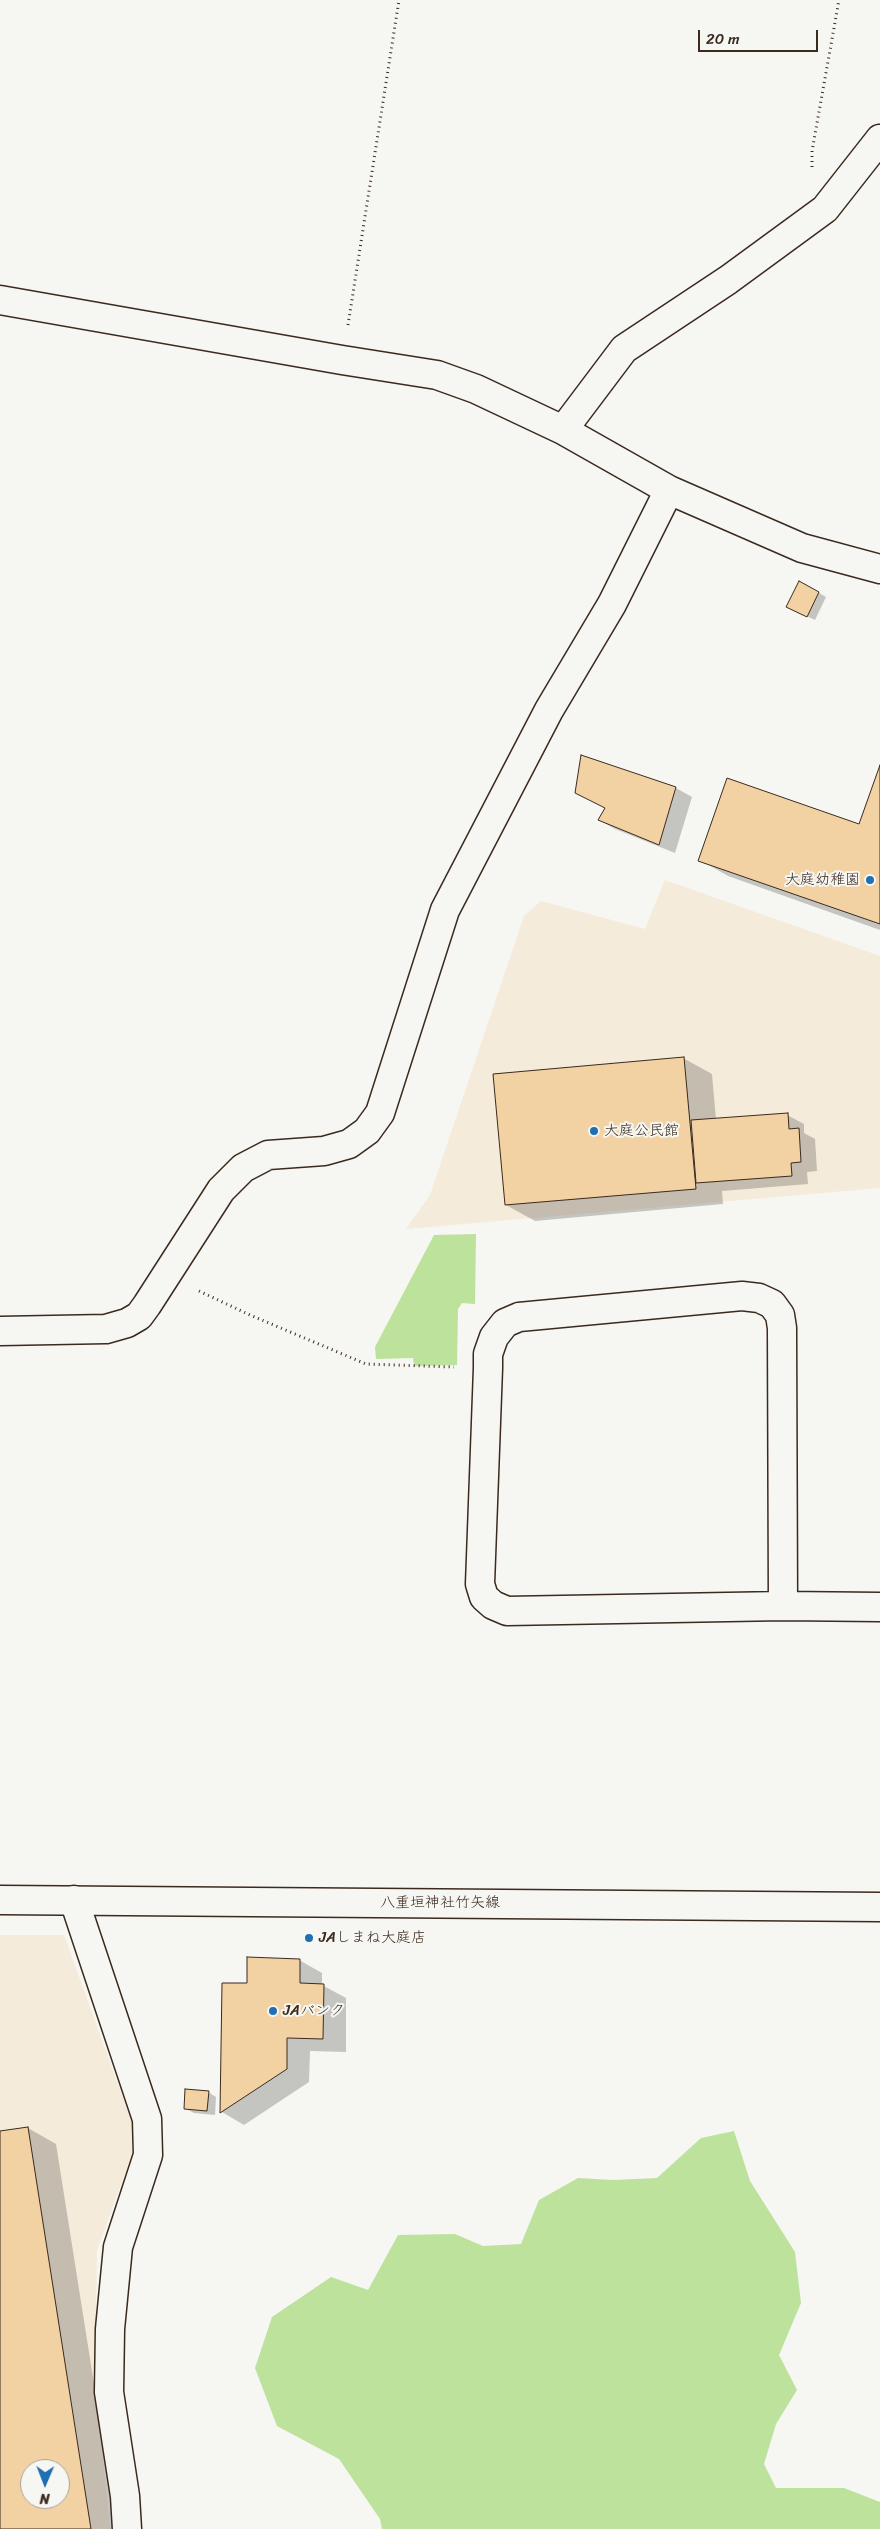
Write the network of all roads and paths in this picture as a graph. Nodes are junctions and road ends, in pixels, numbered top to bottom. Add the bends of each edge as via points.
1 (399, 0) edge
2 (839, 0) edge
3 (880, 139) edge
4 (812, 218) junction
5 (0, 300) edge
6 (342, 360) junction
7 (564, 430) junction
8 (669, 490) junction
9 (880, 569) edge
10 (167, 1270) junction
11 (0, 1331) edge
12 (488, 1368) junction
13 (783, 1606) junction
14 (880, 1607) edge
15 (0, 1900) edge
16 (74, 1900) junction
17 (880, 1907) edge
18 (127, 2529) edge

1 - 6 path
2 - 4 path via 812,151
3 - 4 street via 825,209
4 - 7 street via 728,280 624,349
5 - 6 street
6 - 7 street via 436,375 476,389
7 - 8 street
8 - 9 street via 802,548
8 - 10 street via 612,604 549,710 445,910 380,1113 367,1131 349,1144 324,1151 268,1155 243,1168 220,1190
10 - 11 street via 147,1305 128,1323 106,1329
10 - 12 path via 210,1298 366,1364
12 - 13 street via 480,1584 484,1597 493,1605 507,1611
12 - 13 street via 488,1354 494,1337 505,1323 519,1317 742,1296 772,1304 780,1315 782,1328
13 - 14 street
15 - 16 street, 八重垣神社竹矢線
16 - 17 street, 八重垣神社竹矢線
16 - 18 street via 148,2120 148,2155 118,2246 110,2329 109,2392

